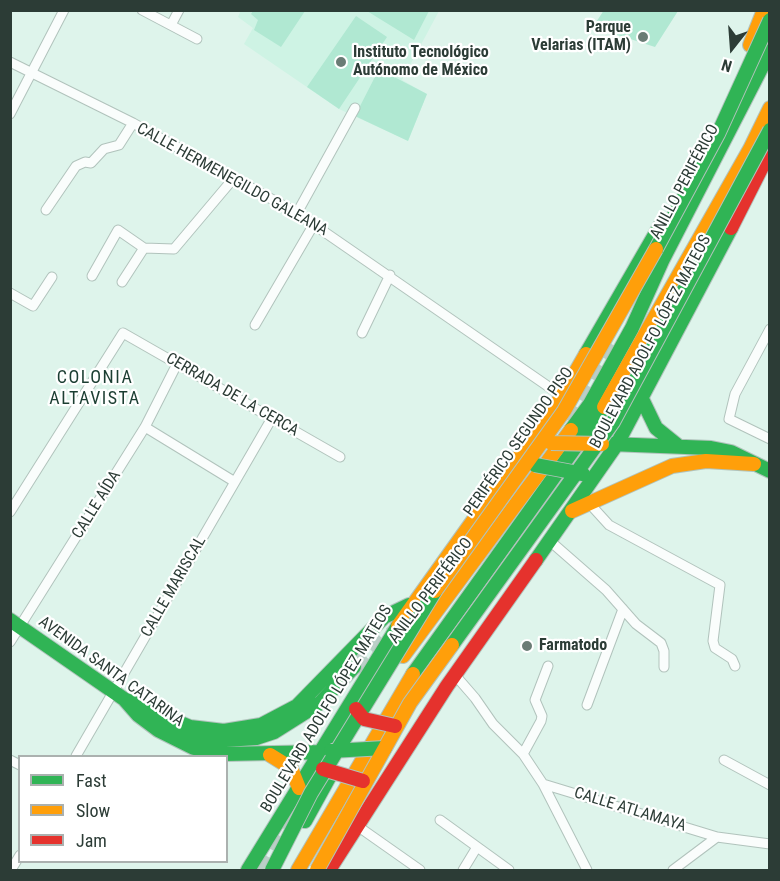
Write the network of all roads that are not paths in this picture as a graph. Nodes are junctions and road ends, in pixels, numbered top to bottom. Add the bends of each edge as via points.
1 (64, 10) edge
2 (142, 10) edge
3 (179, 10) edge
4 (764, 10) edge
5 (770, 20) edge
6 (171, 25) junction
7 (197, 39) dead end
8 (770, 51) edge
9 (10, 62) edge
10 (34, 72) junction
11 (355, 108) dead end
12 (770, 108) edge
13 (10, 114) edge
14 (133, 123) junction
15 (770, 130) edge
16 (750, 149) junction
17 (770, 151) edge
18 (740, 178) dead end
19 (233, 180) junction
20 (46, 210) dead end
21 (297, 213) junction
22 (314, 224) junction
23 (144, 248) junction
24 (663, 259) junction
25 (390, 275) junction
26 (92, 276) dead end
27 (52, 277) dead end
28 (122, 282) dead end
29 (648, 284) dead end
30 (10, 293) edge
31 (255, 325) dead end
32 (770, 329) edge
33 (362, 333) dead end
34 (177, 364) junction
35 (562, 396) junction
36 (642, 399) junction
37 (272, 418) junction
38 (145, 427) junction
39 (770, 439) edge
40 (530, 442) junction
41 (617, 444) junction
42 (677, 445) junction
43 (340, 457) dead end
44 (516, 461) junction
45 (754, 464) junction
46 (770, 471) edge
47 (589, 475) junction
48 (235, 482) junction
49 (589, 503) junction
50 (10, 512) edge
51 (571, 512) junction
52 (550, 541) junction
53 (411, 605) junction
54 (623, 609) junction
55 (16, 623) edge
56 (10, 642) edge
57 (548, 666) dead end
58 (735, 666) dead end
59 (354, 667) tunnel mouth
60 (664, 667) dead end
61 (455, 675) junction
62 (358, 687) junction
63 (118, 696) junction
64 (587, 705) dead end
65 (159, 715) junction
66 (423, 723) junction
67 (408, 746) junction
68 (324, 752) junction
69 (260, 754) junction
70 (523, 754) junction
71 (77, 755) edge
72 (724, 760) dead end
73 (308, 772) junction
74 (543, 784) junction
75 (770, 785) edge
76 (299, 788) junction
77 (379, 788) junction
78 (440, 820) dead end
79 (356, 825) junction
80 (717, 837) junction
81 (770, 844) edge
82 (477, 848) junction
83 (248, 870) edge
84 (272, 870) edge
85 (278, 870) edge
86 (297, 870) edge
87 (317, 870) edge
88 (329, 870) edge
89 (420, 870) edge
90 (463, 870) edge
91 (509, 870) edge
92 (587, 870) edge
93 (674, 870) edge

1 - 10 street
2 - 6 street
3 - 6 street
4 - 35 main road, BOULEVARD ADOLFO LÓPEZ MATEOS via 718,122
5 - 84 main road, PERIFÉRICO SEGUNDO PISO, bridge via 718,134 618,322 564,411 439,585 311,793
6 - 7 street
8 - 24 main road, ANILLO PERIFÉRICO
9 - 10 street, CALLE HERMENEGILDO GALEANA
10 - 13 street
10 - 14 street, CALLE HERMENEGILDO GALEANA
11 - 21 street
12 - 16 main road, ANILLO PERIFÉRICO
14 - 19 street, CALLE HERMENEGILDO GALEANA
14 - 20 street via 119,145 104,149 91,163 76,166
15 - 87 main road, bridge via 613,422 410,703
16 - 18 main road
16 - 86 main road, ANILLO PERIFÉRICO via 601,413 400,692
17 - 36 main road, BOULEVARD ADOLFO LÓPEZ MATEOS
19 - 21 street, CALLE HERMENEGILDO GALEANA
19 - 23 street via 174,249
21 - 22 street, CALLE HERMENEGILDO GALEANA
22 - 25 street, CALLE HERMENEGILDO GALEANA
22 - 31 street
23 - 26 street via 118,230
23 - 28 street
24 - 29 main road
24 - 85 main road, ANILLO PERIFÉRICO via 632,328 590,404 384,682
25 - 33 street
25 - 35 street, CALLE HERMENEGILDO GALEANA
27 - 30 street via 33,306
32 - 39 street via 735,394 729,419
34 - 37 street, CERRADA DE LA CERCA
34 - 38 street, CALLE AÍDA
34 - 50 street, CERRADA DE LA CERCA via 123,333
35 - 40 main road, BOULEVARD ADOLFO LÓPEZ MATEOS
36 - 41 main road, BOULEVARD ADOLFO LÓPEZ MATEOS
36 - 42 main road via 656,428
37 - 43 street, CERRADA DE LA CERCA
37 - 48 street, CALLE MARISCAL
38 - 48 street
38 - 55 street, CALLE AÍDA
40 - 41 main road, bridge
40 - 44 main road, BOULEVARD ADOLFO LÓPEZ MATEOS
41 - 42 main road
41 - 47 main road, BOULEVARD ADOLFO LÓPEZ MATEOS
42 - 45 main road via 731,452
44 - 47 main road, bridge
44 - 53 main road, BOULEVARD ADOLFO LÓPEZ MATEOS
45 - 46 main road
45 - 49 main road via 706,461 672,466
47 - 51 main road, BOULEVARD ADOLFO LÓPEZ MATEOS
48 - 63 street, CALLE MARISCAL
49 - 51 main road
49 - 58 street via 609,525 720,585 713,641
51 - 52 main road, BOULEVARD ADOLFO LÓPEZ MATEOS
52 - 54 street
52 - 61 main road, BOULEVARD ADOLFO LÓPEZ MATEOS
53 - 62 main road, BOULEVARD ADOLFO LÓPEZ MATEOS
53 - 65 main road via 384,617 315,692 279,718 242,730 224,731 190,727
54 - 60 street via 661,644
54 - 64 street
55 - 56 street, CALLE AÍDA
55 - 63 main road, AVENIDA SANTA CATARINA
57 - 70 street via 535,700 541,721
59 - 65 main road via 320,703 288,725 256,738 209,741 176,729
61 - 66 main road, BOULEVARD ADOLFO LÓPEZ MATEOS
61 - 70 street via 493,724
62 - 66 main road, bridge via 356,709 364,719 395,726
62 - 68 main road, BOULEVARD ADOLFO LÓPEZ MATEOS
63 - 65 main road
63 - 69 main road, AVENIDA SANTA CATARINA via 158,730 194,748
63 - 71 street, CALLE MARISCAL
66 - 67 main road, BOULEVARD ADOLFO LÓPEZ MATEOS
67 - 68 main road, AVENIDA SANTA CATARINA, bridge
67 - 77 main road, BOULEVARD ADOLFO LÓPEZ MATEOS
68 - 69 main road, AVENIDA SANTA CATARINA
68 - 73 main road, BOULEVARD ADOLFO LÓPEZ MATEOS
69 - 76 main road via 286,763
70 - 74 street
72 - 75 street
73 - 76 main road, BOULEVARD ADOLFO LÓPEZ MATEOS
73 - 77 main road, bridge via 323,769
74 - 80 street, CALLE ATLAMAYA
74 - 92 street
76 - 83 main road, BOULEVARD ADOLFO LÓPEZ MATEOS
77 - 79 main road, BOULEVARD ADOLFO LÓPEZ MATEOS
78 - 82 street
79 - 88 main road, BOULEVARD ADOLFO LÓPEZ MATEOS
79 - 89 street
80 - 81 street, CALLE ATLAMAYA
80 - 93 street
82 - 90 street
82 - 91 street

